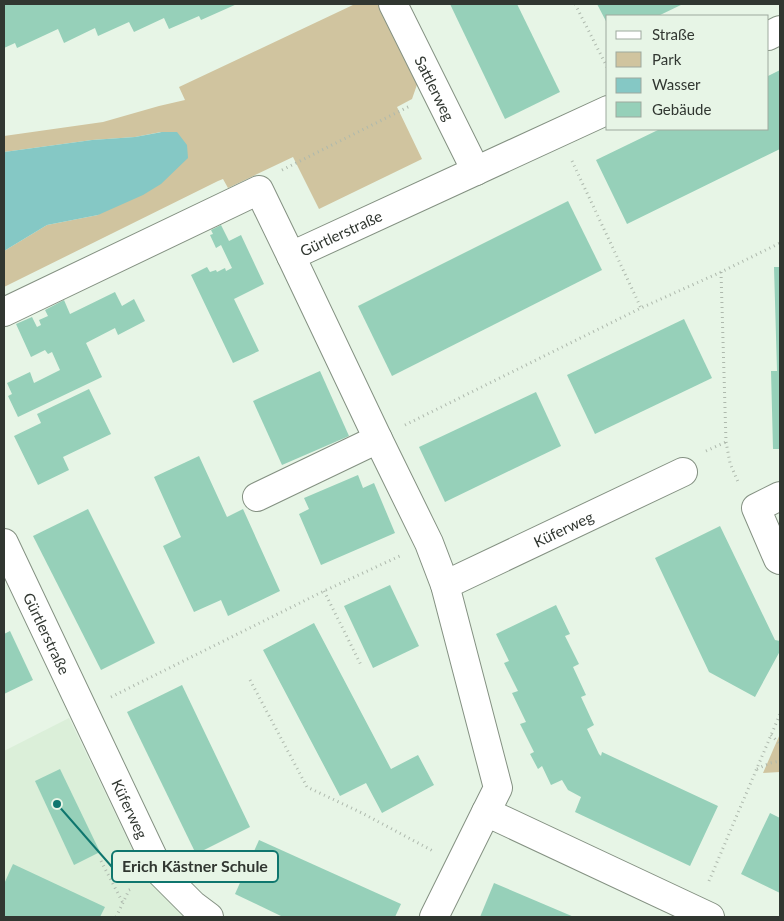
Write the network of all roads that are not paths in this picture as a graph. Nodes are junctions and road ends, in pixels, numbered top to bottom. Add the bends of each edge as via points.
1 (394, 4) edge
2 (606, 111) edge
3 (476, 171) junction
4 (291, 256) junction
5 (4, 312) edge
6 (388, 434) junction
7 (683, 472) dead end
8 (780, 496) edge
9 (257, 497) dead end
10 (6, 552) edge
11 (780, 560) edge
12 (445, 585) junction
13 (84, 710) joint
14 (486, 812) junction
15 (703, 914) edge
16 (209, 917) edge
17 (434, 917) edge

1 - 3 street, Sattlerweg
2 - 3 street, Gürtlerstraße
3 - 4 street, Gürtlerstraße
4 - 5 street, Gürtlerstraße via 259,190
4 - 6 street
6 - 9 street
6 - 12 street
7 - 12 street, Küferweg
8 - 11 street via 756,508
10 - 13 street, Gürtlerstraße
12 - 14 street via 498,788
13 - 16 street, Küferweg via 160,872 193,906
14 - 15 street
14 - 17 street

